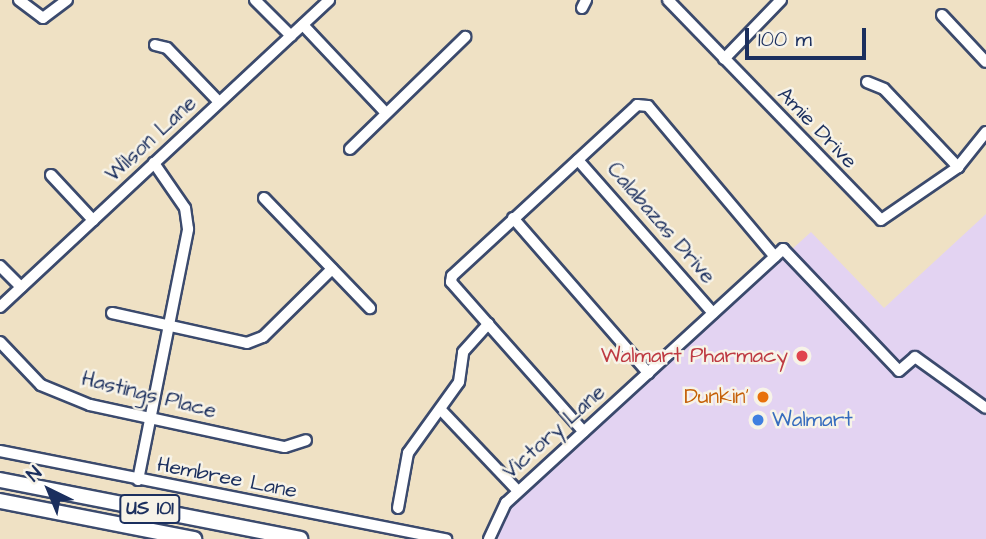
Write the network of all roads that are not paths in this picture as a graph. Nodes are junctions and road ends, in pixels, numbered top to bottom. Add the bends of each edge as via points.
1 (19, 0) edge
2 (67, 0) edge
3 (255, 0) edge
4 (329, 0) edge
5 (668, 0) edge
6 (781, 0) edge
7 (942, 15) dead end
8 (303, 25) junction
9 (291, 36) junction
10 (465, 37) dead end
11 (155, 45) dead end
12 (724, 59) junction
13 (986, 62) edge
14 (867, 82) dead end
15 (219, 102) junction
16 (384, 112) junction
17 (986, 132) edge
18 (350, 149) dead end
19 (579, 159) junction
20 (154, 163) junction
21 (958, 167) junction
22 (51, 175) dead end
23 (264, 198) dead end
24 (513, 218) junction
25 (93, 220) junction
26 (775, 257) junction
27 (0, 266) edge
28 (332, 269) junction
29 (21, 288) junction
30 (0, 307) edge
31 (370, 308) dead end
32 (112, 313) dead end
33 (713, 313) junction
34 (169, 324) junction
35 (488, 324) junction
36 (0, 342) edge
37 (648, 373) junction
38 (986, 408) edge
39 (442, 411) junction
40 (151, 418) junction
41 (584, 432) junction
42 (306, 440) dead end
43 (0, 451) edge
44 (0, 480) edge
45 (138, 480) junction
46 (518, 491) junction
47 (0, 500) edge
48 (398, 508) dead end
49 (194, 539) edge
50 (300, 539) edge
51 (446, 539) edge
52 (489, 539) edge

1 - 2 street via 43,18
3 - 9 street
4 - 8 street, Wilson Lane
5 - 12 street, Amie Drive
6 - 12 street
7 - 13 street
8 - 9 street, Wilson Lane
8 - 16 street
9 - 15 street, Wilson Lane
10 - 16 street
11 - 15 street via 167,48
12 - 21 street, Amie Drive via 881,220
14 - 21 street via 884,89
15 - 20 street, Wilson Lane
16 - 18 street
17 - 21 street
19 - 24 street
19 - 26 street via 642,103
19 - 33 street, Calabazas Drive
20 - 25 street, Wilson Lane
20 - 34 street via 185,208 188,229
22 - 25 street
23 - 28 street
24 - 35 street via 452,276 451,282
24 - 37 street
25 - 29 street, Wilson Lane
26 - 33 street, Victory Lane
26 - 38 street, Victory Lane via 783,249 899,371 915,357
27 - 29 street
28 - 31 street
28 - 34 street via 262,337 247,343
29 - 30 street, Wilson Lane
32 - 34 street
33 - 37 street, Victory Lane
34 - 40 street
35 - 39 street via 463,352 459,382
35 - 41 street
36 - 40 street, Hastings Place via 41,385 90,405
37 - 41 street, Victory Lane
39 - 46 street
39 - 48 street via 408,453
40 - 42 street, Hastings Place via 285,446
40 - 45 street
41 - 46 street, Victory Lane
43 - 45 street, Hembree Lane
44 - 50 highway, US 101
45 - 51 street, Hembree Lane
46 - 52 street, Victory Lane via 497,514
47 - 49 highway, US 101

